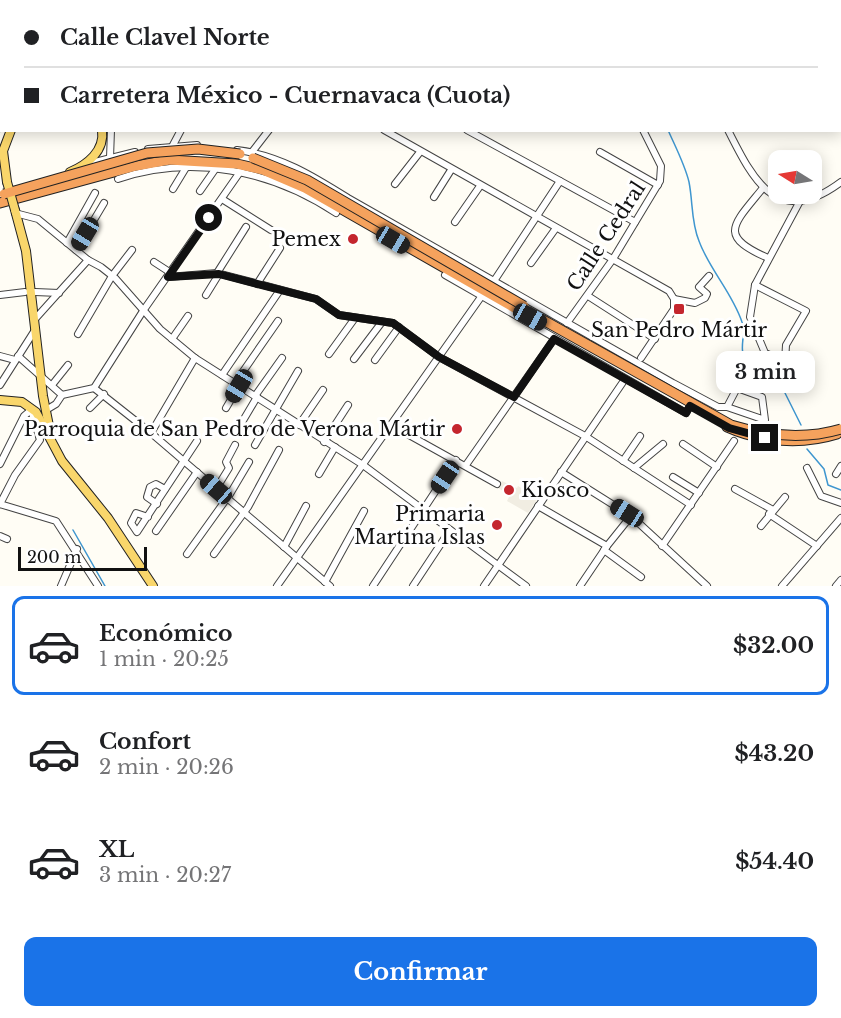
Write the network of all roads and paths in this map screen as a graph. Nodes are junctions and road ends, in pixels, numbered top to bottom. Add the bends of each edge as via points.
1 (10, 132) edge
2 (102, 132) edge
3 (111, 132) edge
4 (180, 132) edge
5 (267, 132) edge
6 (389, 132) edge
7 (471, 132) edge
8 (644, 132) edge
9 (729, 132) edge
10 (172, 146) junction
11 (252, 152) junction
12 (420, 152) junction
13 (600, 152) dead end
14 (110, 158) junction
15 (86, 164) junction
16 (187, 166) junction
17 (216, 168) junction
18 (451, 170) junction
19 (240, 172) junction
20 (118, 178) dead end
21 (50, 181) junction
22 (560, 181) junction
23 (841, 182) edge
24 (395, 184) dead end
25 (658, 185) junction
26 (480, 186) junction
27 (763, 188) junction
28 (173, 189) dead end
29 (200, 191) dead end
30 (768, 191) edge
31 (822, 192) edge
32 (95, 193) dead end
33 (0, 195) edge
34 (434, 197) dead end
35 (222, 199) junction
36 (346, 200) junction
37 (0, 202) edge
38 (104, 203) dead end
39 (798, 204) edge
40 (15, 211) junction
41 (336, 213) dead end
42 (537, 217) junction
43 (455, 222) dead end
44 (635, 222) junction
45 (246, 227) dead end
46 (556, 228) junction
47 (271, 230) dead end
48 (67, 243) junction
49 (280, 248) dead end
50 (76, 250) junction
51 (132, 250) dead end
52 (768, 258) junction
53 (613, 259) junction
54 (88, 260) junction
55 (430, 261) junction
56 (154, 262) dead end
57 (531, 263) dead end
58 (218, 273) junction
59 (170, 275) junction
60 (445, 275) joint
61 (112, 276) junction
62 (709, 276) dead end
63 (494, 281) junction
64 (257, 284) junction
65 (755, 285) junction
66 (280, 290) junction
67 (25, 292) dead end
68 (35, 292) dead end
69 (59, 293) junction
70 (0, 295) edge
71 (206, 295) dead end
72 (588, 296) junction
73 (481, 297) junction
74 (674, 299) junction
75 (143, 311) junction
76 (188, 316) dead end
77 (356, 318) junction
78 (278, 321) dead end
79 (382, 322) junction
80 (567, 323) junction
81 (36, 324) junction
82 (399, 327) junction
83 (78, 334) dead end
84 (172, 339) junction
85 (554, 339) junction
86 (655, 339) junction
87 (329, 354) dead end
88 (0, 356) edge
89 (439, 357) junction
90 (17, 358) junction
91 (195, 358) junction
92 (282, 358) dead end
93 (642, 358) dead end
94 (354, 359) dead end
95 (375, 360) dead end
96 (68, 365) dead end
97 (298, 371) dead end
98 (42, 375) junction
99 (222, 375) junction
100 (623, 382) dead end
101 (237, 384) junction
102 (0, 385) edge
103 (51, 385) junction
104 (94, 388) junction
105 (323, 390) dead end
106 (104, 394) junction
107 (62, 395) junction
108 (256, 397) junction
109 (514, 397) junction
110 (0, 400) edge
111 (348, 405) dead end
112 (690, 406) junction
113 (727, 407) junction
114 (90, 408) dead end
115 (226, 408) dead end
116 (31, 409) junction
117 (276, 409) junction
118 (46, 410) junction
119 (391, 424) junction
120 (299, 425) junction
121 (841, 428) edge
122 (238, 429) dead end
123 (151, 433) junction
124 (585, 436) junction
125 (640, 436) dead end
126 (787, 436) junction
127 (197, 441) dead end
128 (734, 441) dead end
129 (324, 442) junction
130 (663, 444) dead end
131 (683, 444) dead end
132 (235, 445) dead end
133 (255, 445) dead end
134 (335, 447) junction
135 (55, 448) junction
136 (279, 450) dead end
137 (183, 460) junction
138 (456, 460) junction
139 (622, 460) junction
140 (249, 462) dead end
141 (0, 464) edge
142 (363, 465) junction
143 (466, 465) junction
144 (841, 466) edge
145 (717, 467) junction
146 (634, 468) junction
147 (807, 468) dead end
148 (197, 472) junction
149 (561, 472) junction
150 (319, 474) dead end
151 (836, 474) dead end
152 (673, 477) dead end
153 (498, 484) dead end
154 (165, 489) junction
155 (216, 489) junction
156 (735, 489) dead end
157 (699, 493) junction
158 (785, 497) dead end
159 (227, 498) junction
160 (841, 503) edge
161 (0, 504) edge
162 (156, 504) junction
163 (306, 506) dead end
164 (538, 506) junction
165 (691, 506) junction
166 (423, 510) junction
167 (244, 512) junction
168 (364, 512) dead end
169 (771, 512) junction
170 (631, 516) junction
171 (148, 517) dead end
172 (841, 518) edge
173 (761, 526) dead end
174 (450, 530) junction
175 (156, 531) dead end
176 (0, 536) edge
177 (7, 540) dead end
178 (662, 546) junction
179 (817, 546) junction
180 (284, 547) junction
181 (605, 548) junction
182 (77, 549) junction
183 (187, 554) dead end
184 (214, 554) dead end
185 (297, 558) junction
186 (498, 565) junction
187 (641, 577) dead end
188 (841, 580) edge
189 (328, 584) edge
190 (97, 585) edge
191 (61, 586) edge
192 (153, 586) edge
193 (277, 586) edge
194 (373, 586) edge
195 (413, 586) edge
196 (484, 586) edge
197 (526, 586) edge
198 (580, 586) edge
199 (706, 586) edge
200 (782, 586) edge
201 (836, 586) edge

1 - 40 main road, bridge via 3,151
2 - 15 main road via 101,145
3 - 14 street
4 - 10 street
5 - 11 street
6 - 12 street
7 - 22 street
8 - 25 street, Calle Cedral via 660,166
9 - 27 street via 750,174
10 - 11 street via 201,145
10 - 14 street
11 - 36 street via 313,175
12 - 18 street
12 - 24 street
13 - 25 street
14 - 15 street
15 - 21 main road
16 - 17 street
16 - 20 street
16 - 28 street
17 - 19 street
17 - 29 street
18 - 26 street
18 - 34 street
19 - 35 street
19 - 41 street via 289,188
21 - 33 highway
21 - 36 highway via 157,154 221,154 281,169
22 - 42 street
22 - 44 street
23 - 31 street
25 - 44 street, Calle Cedral
26 - 42 street
26 - 43 street
27 - 30 street
27 - 52 street via 742,214 735,232 736,240 744,248
32 - 48 street
33 - 121 highway, bridge via 147,153 198,149 253,158 307,180 731,422 763,432 799,434
35 - 47 street
35 - 59 street
36 - 63 street
36 - 126 highway via 402,238 713,412 751,428
37 - 55 highway via 169,160 237,164 298,184
37 - 121 highway, bridge via 156,157 207,156 256,165 319,193 731,425 762,434 784,435 817,434
38 - 50 street
39 - 52 street
40 - 48 street via 38,219
40 - 81 main road via 26,251
42 - 46 street
42 - 63 street
44 - 53 street, Calle Cedral
45 - 58 street
46 - 53 street
46 - 57 street
48 - 50 street
49 - 64 street
50 - 54 street
51 - 61 street
52 - 65 street
53 - 72 street, Calle Cedral
53 - 74 street via 669,291
54 - 61 street
54 - 69 street
55 - 60 highway
55 - 112 highway
56 - 59 street
58 - 59 street
58 - 64 street
58 - 71 street
59 - 75 street
60 - 73 street
61 - 75 street
61 - 83 street
62 - 74 street via 699,287 707,294 705,298 695,303
63 - 80 street
64 - 66 street
65 - 65 street via 750,317 765,352 785,362 786,345 806,311
66 - 77 street via 316,299 339,315
66 - 99 street
67 - 70 street
68 - 69 street
69 - 81 street
72 - 80 street, Calle Cedral
72 - 86 street
73 - 85 street
73 - 89 street
74 - 86 street via 674,309
75 - 84 street
75 - 104 street
76 - 84 street
77 - 79 street
77 - 87 street
78 - 101 street
79 - 82 street
79 - 94 street
80 - 113 street via 718,407
81 - 90 street
81 - 98 main road
82 - 89 street
82 - 95 street
84 - 91 street
85 - 109 street
85 - 112 street via 686,413
86 - 93 street
88 - 90 street
89 - 109 street
89 - 119 street
90 - 98 street
90 - 102 street
91 - 99 street
91 - 123 street
92 - 108 street
96 - 103 street
97 - 117 street
98 - 103 street
98 - 118 main road
99 - 101 street
100 - 124 street
101 - 108 street
101 - 115 street
103 - 107 street
104 - 106 street
104 - 107 street
105 - 120 street
106 - 114 street
106 - 123 street
107 - 118 street
108 - 117 street
108 - 122 street
109 - 124 street
109 - 143 street
110 - 116 main road via 17,400
111 - 129 street
112 - 126 highway via 740,432
113 - 113 street via 765,420 762,397 737,388
116 - 118 main road
116 - 135 main road
116 - 141 street
116 - 161 street via 40,440
117 - 120 street
117 - 133 street
118 - 135 main road
119 - 138 street
119 - 142 street
120 - 129 street
121 - 126 highway
123 - 137 street
124 - 139 street
124 - 149 street
125 - 139 street
127 - 137 street
128 - 145 street
129 - 134 street
130 - 146 street
131 - 145 street
132 - 155 street via 226,462 229,468
134 - 142 street
134 - 150 street
135 - 192 main road
136 - 167 street
137 - 148 street
137 - 154 street
138 - 143 street
138 - 166 street
139 - 146 street
140 - 159 street
142 - 166 street
142 - 185 street
143 - 153 street
144 - 151 street
145 - 157 street
146 - 165 street
147 - 160 street via 821,496
148 - 155 street
148 - 175 street
149 - 164 street
149 - 170 street
152 - 157 street
154 - 162 street
154 - 162 street via 156,484 150,487 147,497
155 - 159 street
156 - 169 street
157 - 165 street
158 - 169 street
159 - 167 street
159 - 183 street
161 - 182 street via 56,521
162 - 171 street
163 - 180 street
164 - 181 street
164 - 186 street
165 - 178 street
166 - 174 street
166 - 194 street
167 - 180 street
167 - 184 street
168 - 189 street
169 - 173 street
169 - 179 street
170 - 178 street
170 - 181 street
172 - 179 street
174 - 186 street
174 - 195 street
176 - 177 street
178 - 199 street
179 - 200 street
180 - 185 street
181 - 187 street
181 - 198 street
182 - 190 street
182 - 191 street
185 - 189 street
185 - 193 street
186 - 196 street
186 - 197 street
188 - 201 street

